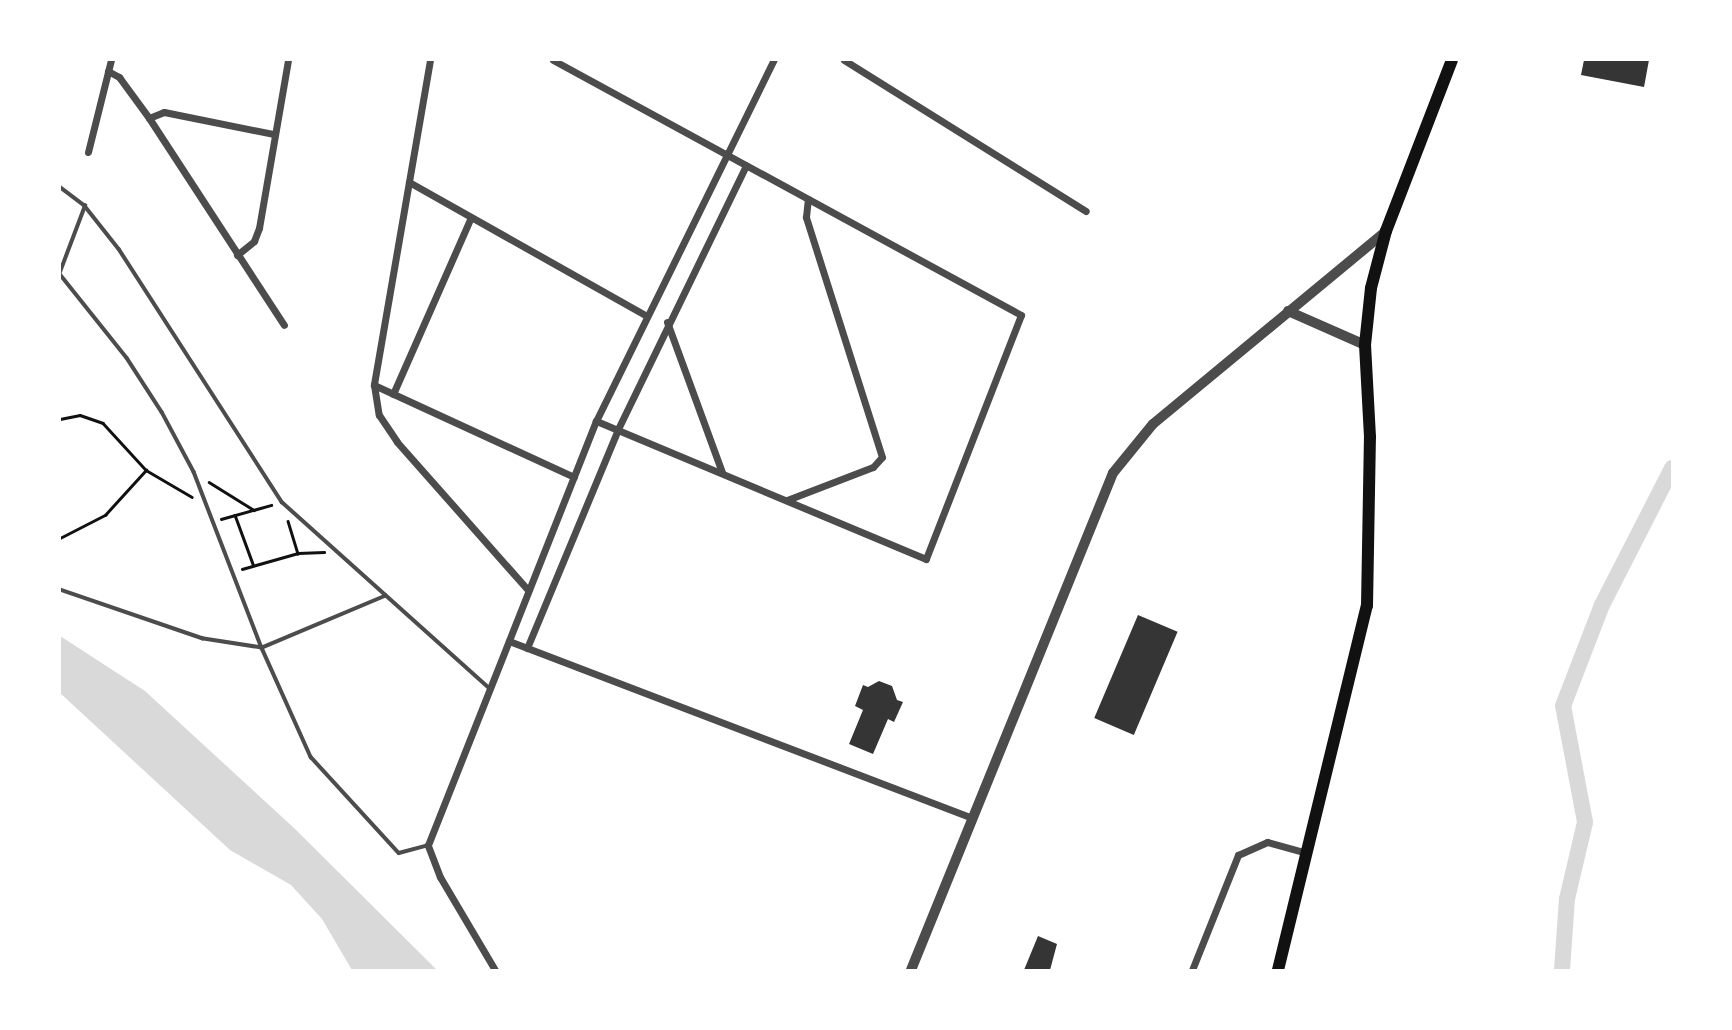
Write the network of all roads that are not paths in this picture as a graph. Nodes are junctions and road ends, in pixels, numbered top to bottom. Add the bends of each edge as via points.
1 (111, 60) edge
2 (288, 60) edge
3 (430, 60) edge
4 (553, 60) edge
5 (774, 60) edge
6 (844, 60) edge
7 (1452, 60) edge
8 (108, 71) junction
9 (149, 118) junction
10 (273, 134) junction
11 (88, 152) dead end
12 (724, 153) junction
13 (746, 165) junction
14 (409, 182) junction
15 (60, 187) edge
16 (808, 199) junction
17 (85, 206) junction
18 (1086, 211) dead end
19 (471, 216) junction
20 (1386, 231) junction
21 (237, 255) junction
22 (60, 273) edge
23 (1288, 311) junction
24 (645, 315) junction
25 (667, 321) junction
26 (284, 325) dead end
27 (1364, 345) junction
28 (374, 385) junction
29 (393, 394) junction
30 (596, 421) junction
31 (618, 429) junction
32 (722, 472) junction
33 (574, 477) junction
34 (787, 499) junction
35 (60, 590) edge
36 (528, 590) junction
37 (387, 596) junction
38 (509, 641) junction
39 (262, 648) junction
40 (527, 648) junction
41 (488, 687) junction
42 (972, 818) junction
43 (428, 845) junction
44 (1308, 853) junction
45 (495, 971) edge
46 (911, 971) edge
47 (1192, 971) edge
48 (1278, 971) edge

1 - 8 street
2 - 10 street
3 - 14 street
4 - 12 street
5 - 12 street
6 - 18 street
7 - 20 main road
8 - 9 street via 119,77
8 - 11 street
9 - 10 street via 164,112
9 - 21 street
10 - 21 street via 259,228 254,241
12 - 13 street
12 - 24 street
13 - 16 street
13 - 25 street
14 - 19 street
14 - 28 street
15 - 17 lane
16 - 34 street via 806,217 881,461
16 - 34 street via 1021,315 926,559
17 - 22 lane
17 - 37 lane via 119,249 282,502
19 - 24 street
19 - 29 street
20 - 23 street
20 - 27 main road via 1371,288
21 - 26 street
22 - 39 lane via 127,358 194,472
23 - 27 street
23 - 42 street via 1153,424 1113,473
24 - 30 street
25 - 31 street
25 - 32 street
27 - 44 main road via 1370,450 1367,606
28 - 29 street
28 - 36 street via 379,415 397,442
29 - 33 street
30 - 31 street
30 - 33 street
31 - 32 street
31 - 40 street
32 - 34 street
33 - 36 street
35 - 39 lane via 203,639
36 - 38 street
37 - 39 lane
37 - 41 lane
38 - 40 street
38 - 41 street
39 - 43 lane via 311,757 399,853
40 - 42 street
41 - 43 street
42 - 46 street
43 - 45 street via 440,877
44 - 47 street via 1267,842 1238,855
44 - 48 main road

